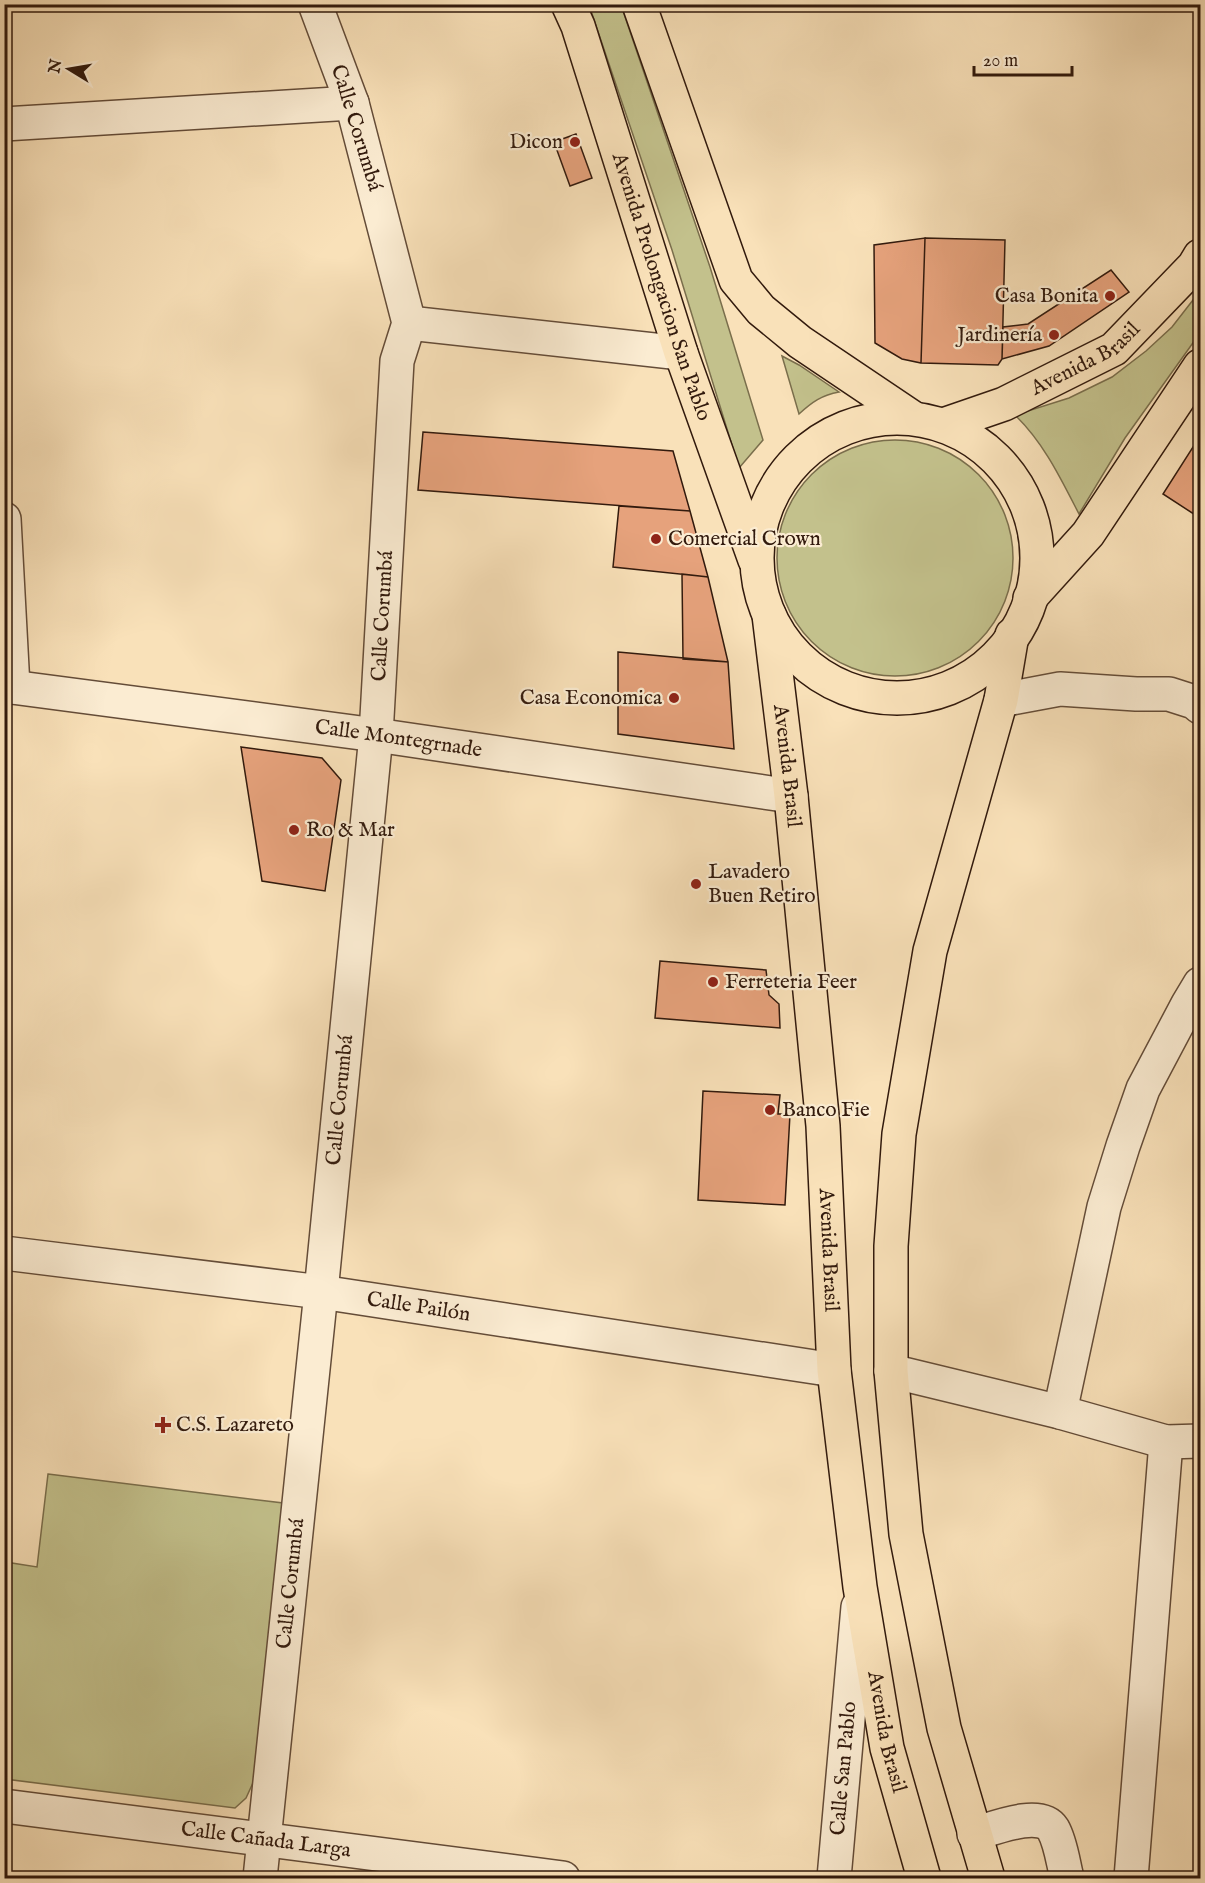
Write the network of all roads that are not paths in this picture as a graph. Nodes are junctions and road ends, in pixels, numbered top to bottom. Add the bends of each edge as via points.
1 (315, 4) edge
2 (568, 4) edge
3 (639, 4) edge
4 (352, 103) junction
5 (4, 124) edge
6 (1200, 256) edge
7 (409, 323) junction
8 (681, 353) junction
9 (1200, 366) edge
10 (928, 422) junction
11 (4, 519) edge
12 (758, 568) junction
13 (1030, 598) junction
14 (769, 615) junction
15 (1012, 635) junction
16 (9, 687) edge
17 (1001, 700) junction
18 (1200, 706) edge
19 (376, 735) junction
20 (790, 796) junction
21 (1200, 984) edge
22 (4, 1253) edge
23 (321, 1293) junction
24 (834, 1370) junction
25 (891, 1371) junction
26 (1060, 1412) junction
27 (1200, 1441) edge
28 (1166, 1443) junction
29 (860, 1587) junction
30 (4, 1806) edge
31 (974, 1834) junction
32 (263, 1840) junction
33 (260, 1878) edge
34 (563, 1878) edge
35 (834, 1878) edge
36 (924, 1878) edge
37 (988, 1878) edge
38 (1067, 1878) edge
39 (1131, 1878) edge

1 - 4 street, Calle Corumbá
2 - 8 main road, Avenida Prolongacion San Pablo
3 - 10 main road via 736,280 761,310 800,342
4 - 5 street
4 - 7 street, Calle Corumbá
6 - 10 main road, Avenida Brasil via 1114,349 1004,404
7 - 8 street
7 - 19 street, Calle Corumbá via 397,361
8 - 12 main road, Avenida Prolongacion San Pablo
9 - 13 main road via 1088,534
10 - 12 main road via 880,418 849,426 820,441 795,462 768,503 759,535
10 - 13 main road via 986,449 1008,473 1030,517 1036,566
11 - 16 street
12 - 14 main road
13 - 15 main road
14 - 15 main road via 795,654 819,674 847,689 885,697 908,698 953,686 992,659
14 - 20 main road, Avenida Brasil
15 - 17 main road
16 - 19 street, Calle Montegrnade
17 - 18 street via 1060,688 1169,694
17 - 25 main road via 930,951 899,1134 891,1246
19 - 20 street, Calle Montegrnade
19 - 23 street, Calle Corumbá
20 - 24 main road, Avenida Brasil via 823,1126
21 - 26 street via 1143,1089 1123,1146 1104,1207
22 - 23 street, Calle Pailón
23 - 24 street, Calle Pailón
23 - 32 street, Calle Corumbá
24 - 29 main road, Avenida Brasil
25 - 26 street
25 - 31 main road via 906,1534 944,1728
26 - 28 street
27 - 28 street
28 - 39 street
29 - 35 street, Calle San Pablo
29 - 36 main road, Avenida Brasil via 887,1748
30 - 32 street, Calle Cañada Larga
31 - 37 main road
31 - 38 street via 1033,1819 1044,1822 1052,1828
32 - 33 street, Calle Corumbá
32 - 34 street, Calle Cañada Larga

